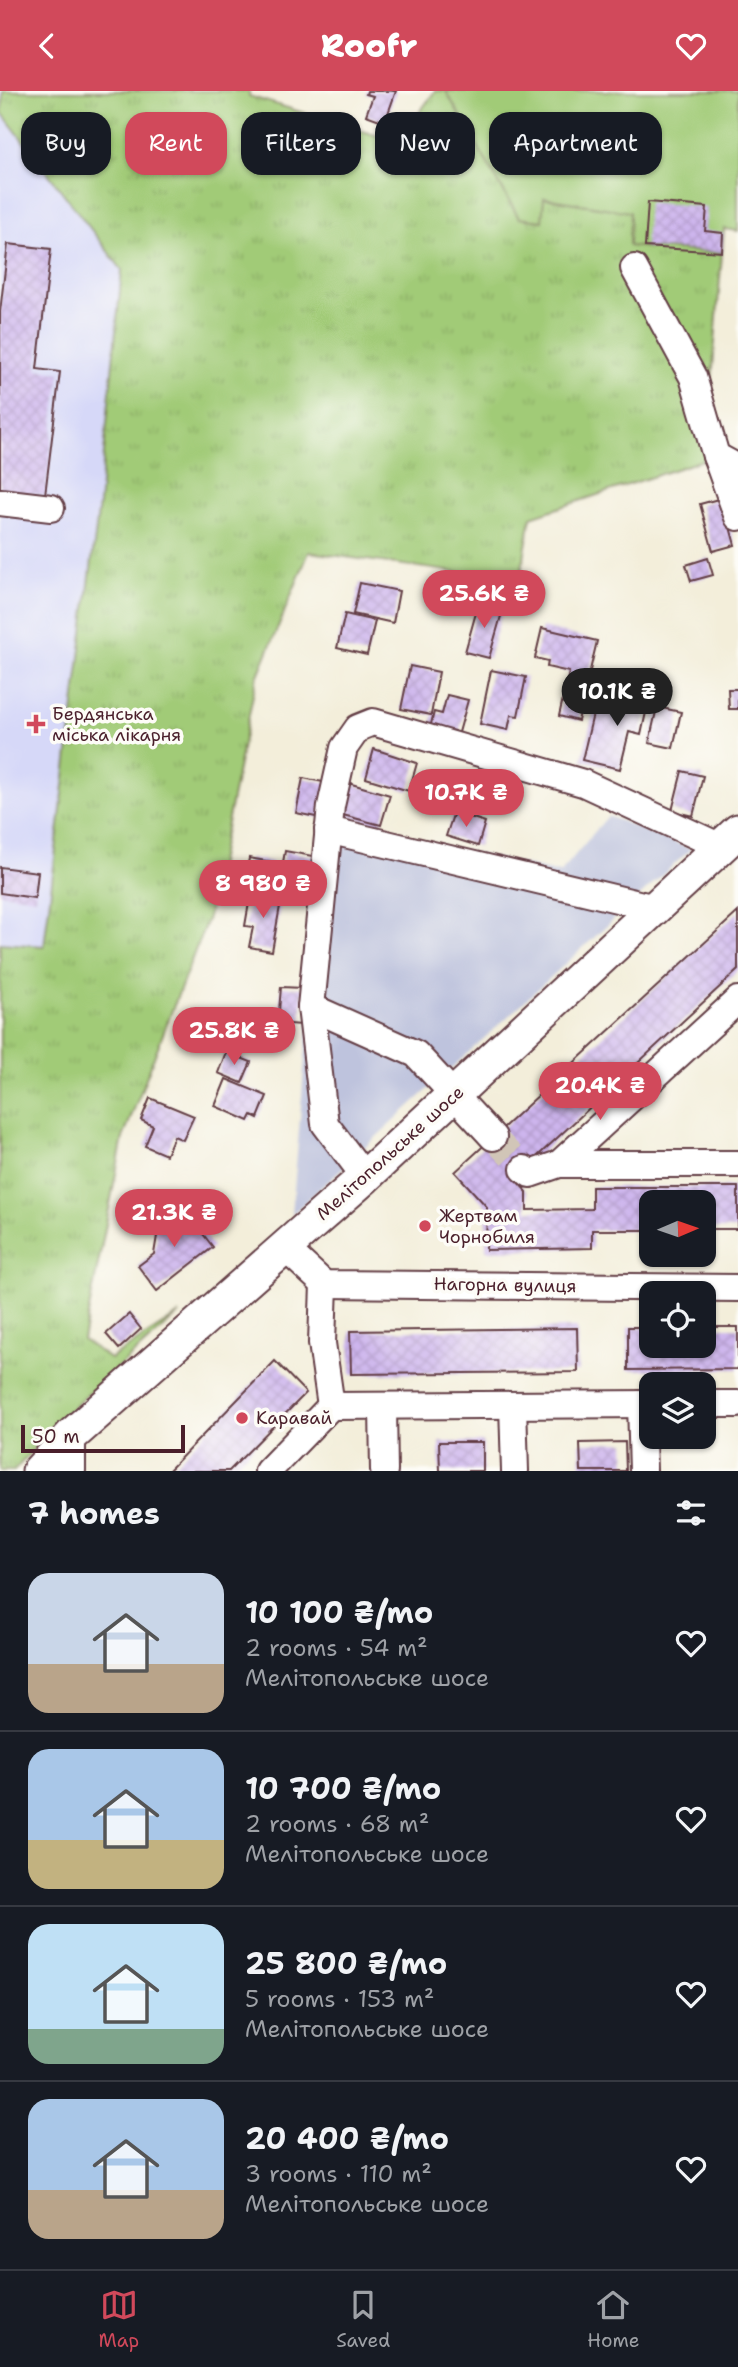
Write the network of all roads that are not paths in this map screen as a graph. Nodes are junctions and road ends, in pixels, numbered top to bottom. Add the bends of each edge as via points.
1 (634, 268) dead end
2 (727, 462) edge
3 (0, 502) edge
4 (51, 508) dead end
5 (738, 517) edge
6 (328, 830) junction
7 (729, 839) edge
8 (655, 908) junction
9 (738, 1000) edge
10 (311, 1007) junction
11 (454, 1095) junction
12 (494, 1137) tunnel mouth
13 (559, 1164) junction
14 (738, 1164) edge
15 (524, 1169) dead end
16 (365, 1177) junction
17 (285, 1248) junction
18 (324, 1284) junction
19 (738, 1287) edge
20 (639, 1404) edge
21 (716, 1404) edge
22 (738, 1404) edge
23 (513, 1405) junction
24 (331, 1406) junction
25 (383, 1406) junction
26 (72, 1435) junction
27 (644, 1449) edge
28 (38, 1471) edge
29 (72, 1471) edge
30 (268, 1471) edge
31 (384, 1471) edge
32 (515, 1471) edge
33 (643, 1471) edge

1 - 2 street via 693,377
2 - 5 street
3 - 4 street
6 - 7 street via 344,748 358,727 373,722 583,783
6 - 8 street
6 - 10 street
7 - 8 main road, Мелітопольське шосе
8 - 11 main road, Мелітопольське шосе
9 - 13 street
10 - 11 street via 416,1055
10 - 16 street via 325,1124
11 - 12 street
11 - 16 main road, Мелітопольське шосе
13 - 14 street
13 - 15 street via 530,1174
16 - 17 main road, Мелітопольське шосе
17 - 18 street
17 - 26 main road, Мелітопольське шосе
18 - 19 street, Нагорна вулиця
18 - 24 street via 322,1343
20 - 23 street
21 - 22 street
23 - 25 street
23 - 32 street
24 - 25 street
24 - 30 street
25 - 31 street
26 - 28 main road, Мелітопольське шосе
26 - 29 street
27 - 33 street

